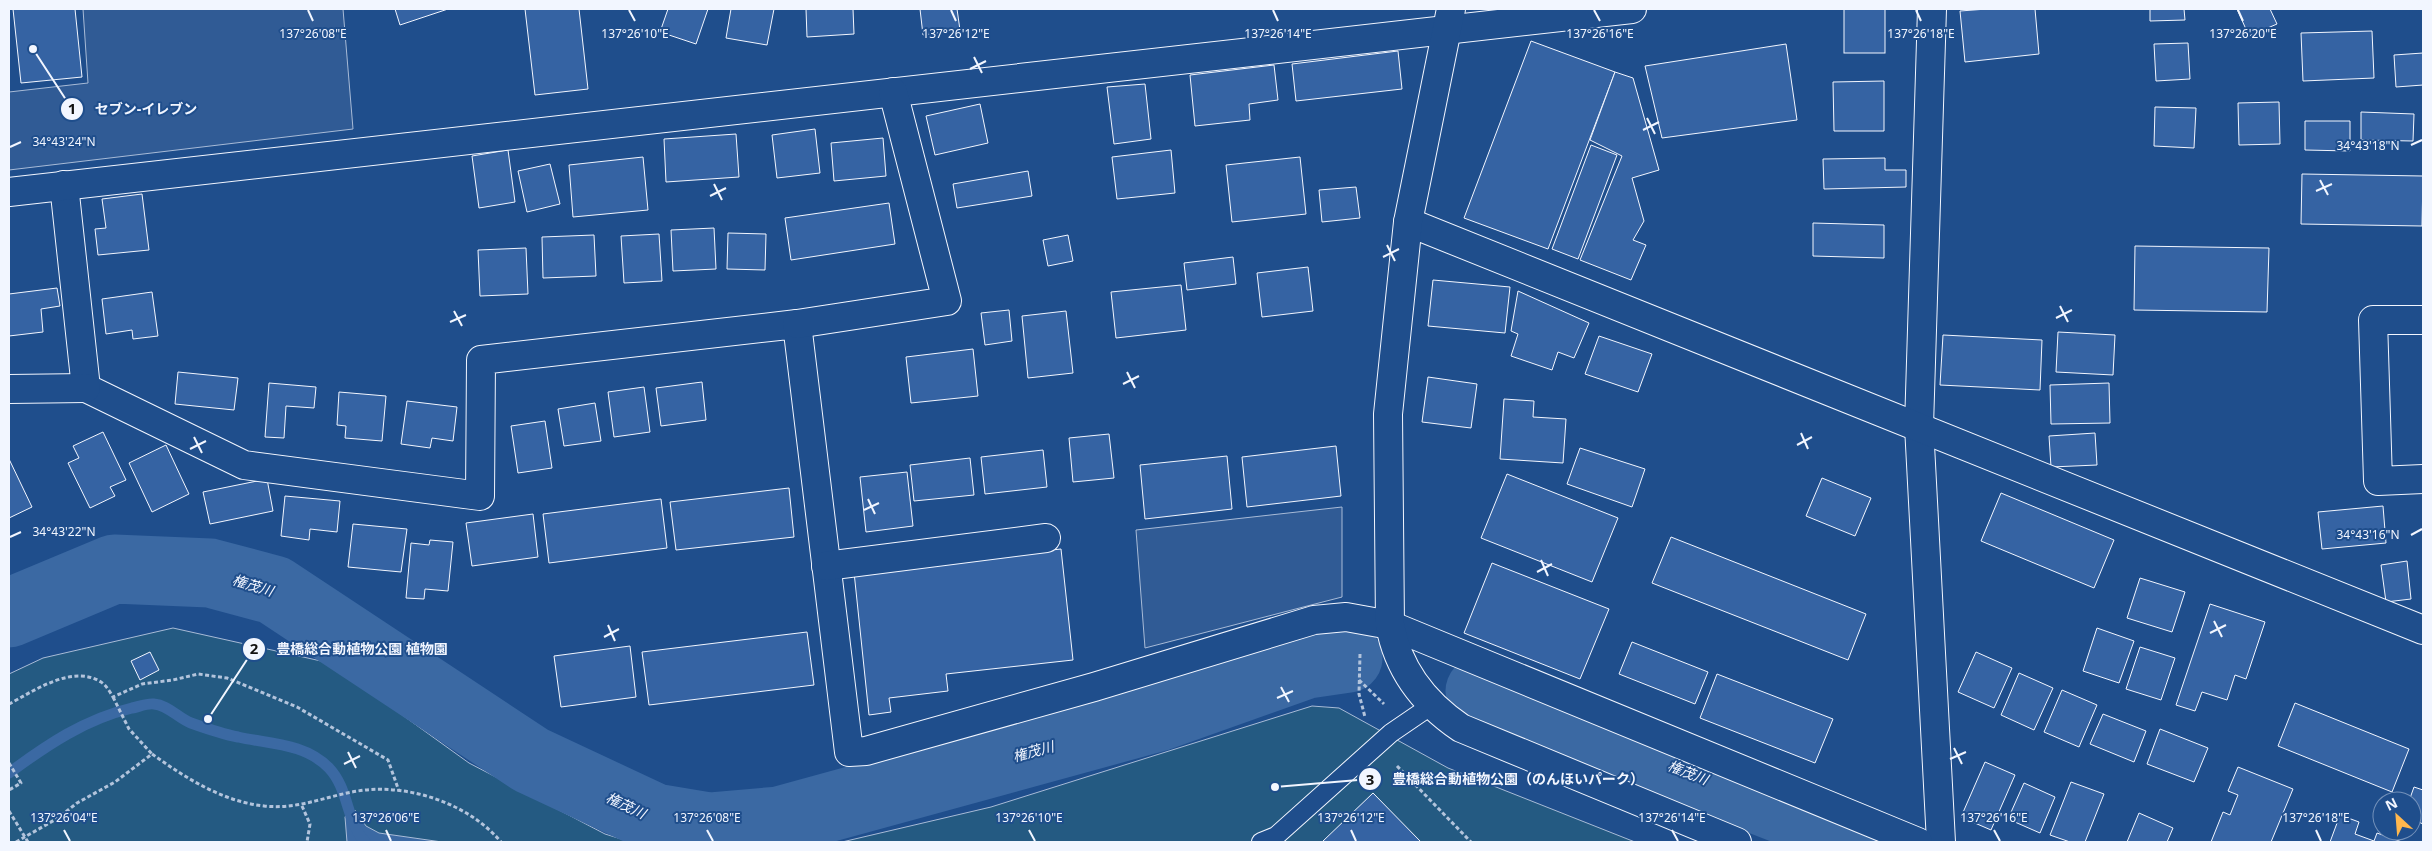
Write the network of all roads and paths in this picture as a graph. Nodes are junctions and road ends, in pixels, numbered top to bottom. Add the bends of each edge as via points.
1 (1632, 9) edge
2 (1932, 9) edge
3 (1449, 19) edge
4 (892, 92) junction
5 (64, 185) junction
6 (9, 192) edge
7 (1408, 222) junction
8 (2423, 320) edge
9 (797, 324) junction
10 (86, 388) junction
11 (9, 389) edge
12 (1919, 426) junction
13 (2423, 479) edge
14 (1046, 538) dead end
15 (826, 566) junction
16 (1390, 625) junction
17 (2423, 630) edge
18 (113, 697) junction
19 (9, 704) edge
20 (1432, 705) junction
21 (152, 754) junction
22 (9, 763) edge
23 (1401, 769) dead end
24 (9, 790) edge
25 (399, 791) junction
26 (302, 806) junction
27 (9, 811) edge
28 (24, 837) junction
29 (16, 842) edge
30 (28, 842) edge
31 (307, 842) edge
32 (501, 842) edge
33 (1261, 842) edge
34 (1471, 842) edge
35 (1736, 842) edge
36 (1918, 842) edge
37 (1941, 842) edge

1 - 3 street
2 - 12 street
3 - 4 street
3 - 7 street
4 - 5 street
4 - 9 street via 947,301
5 - 6 street
5 - 10 street
7 - 12 street
7 - 16 street via 1388,414
8 - 13 street via 2374,320 2378,481
9 - 10 street via 481,360 480,496 244,466
9 - 15 street
10 - 11 street
12 - 17 street
12 - 37 street
14 - 15 street
15 - 16 street via 849,752 866,751 1094,687 1314,620 1346,617
16 - 20 street via 1407,672
16 - 36 street
18 - 19 path via 103,682 78,676 57,680
18 - 21 path via 129,729
18 - 25 path via 142,684 198,674 227,678 297,707 388,760
20 - 33 lane via 1391,733 1276,836
20 - 35 street via 1451,721 1478,736
21 - 26 path via 213,793 264,806
21 - 28 path via 115,782
22 - 24 path via 21,783
23 - 34 path
25 - 26 path via 365,790
25 - 32 path via 426,796 460,809 489,828
26 - 31 path via 310,824
27 - 28 path
28 - 29 path
28 - 30 path

